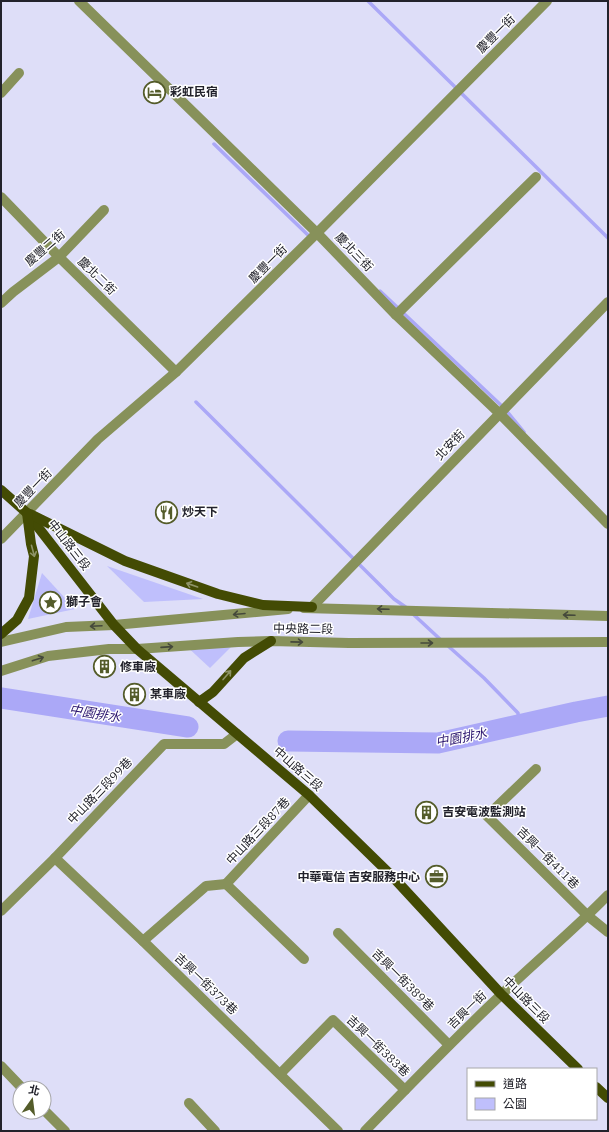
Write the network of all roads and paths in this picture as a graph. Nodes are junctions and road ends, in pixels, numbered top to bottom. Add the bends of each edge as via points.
1 (79, 1) edge
2 (547, 1) edge
3 (19, 73) dead end
4 (1, 93) edge
5 (536, 177) dead end
6 (1, 197) edge
7 (104, 210) dead end
8 (317, 233) junction
9 (59, 256) junction
10 (608, 302) edge
11 (1, 304) edge
12 (396, 315) junction
13 (176, 372) junction
14 (499, 414) junction
15 (1, 490) edge
16 (27, 513) junction
17 (608, 524) edge
18 (1, 539) edge
19 (312, 607) junction
20 (608, 616) edge
21 (114, 625) junction
22 (1, 634) edge
23 (272, 641) junction
24 (1, 642) edge
25 (608, 642) edge
26 (137, 649) junction
27 (1, 671) edge
28 (199, 702) junction
29 (237, 734) junction
30 (536, 769) dead end
31 (309, 795) junction
32 (55, 858) junction
33 (226, 884) junction
34 (608, 895) edge
35 (1, 911) edge
36 (588, 916) junction
37 (608, 932) edge
38 (338, 933) dead end
39 (144, 941) junction
40 (304, 959) dead end
41 (501, 994) junction
42 (449, 1045) junction
43 (1, 1066) edge
44 (577, 1068) edge
45 (280, 1074) junction
46 (14, 1080) edge
47 (597, 1088) edge
48 (405, 1090) junction
49 (608, 1098) edge
50 (189, 1103) dead end
51 (52, 1118) edge
52 (65, 1131) edge
53 (215, 1131) edge
54 (338, 1131) edge
55 (365, 1131) edge

1 - 8 street, 慶北三街
2 - 8 street, 慶豐一街
3 - 4 street
5 - 12 street
6 - 9 street, 慶北二街
7 - 9 street, 慶豐二街
8 - 12 street, 慶北三街
8 - 13 street, 慶豐一街
9 - 11 street, 慶豐二街
9 - 13 street, 慶北二街
10 - 14 street, 北安街
12 - 14 street, 慶北三街
13 - 16 street, 慶豐一街 via 98,439
14 - 17 street, 慶北三街
14 - 19 street, 北安街
15 - 16 main road, 中山路三段
16 - 18 street, 慶豐一街
19 -> 16 main road via 262,605 218,594 125,561
16 - 21 main road, 中山路三段
16 -> 22 main road via 30,544 34,556 29,598 17,620
20 -> 19 street, 中央路二段
19 -> 21 street, 中央路二段
21 -> 24 street, 中央路二段 via 66,628
21 - 26 main road, 中山路三段
23 -> 25 street, 中央路二段
26 -> 23 street, 中央路二段
28 -> 23 main road via 213,692 244,658
27 -> 26 street, 中央路二段 via 48,656 109,649
26 - 28 main road, 中山路三段
28 - 29 main road, 中山路三段
29 - 31 main road, 中山路三段
29 - 32 street, 中山路三段99巷 via 224,744 164,744
30 - 36 street, 吉興一街411巷 via 487,816
31 - 33 street, 中山路三段87巷
31 - 41 main road, 中山路三段 via 392,876
32 - 35 street, 中山路三段99巷
32 - 39 street, 吉興一街373巷
33 - 39 street via 206,886
33 - 40 street
34 - 36 street, 吉興一街
36 - 37 street
36 - 41 street, 吉興一街
38 - 42 street, 吉興一街389巷
39 - 45 street, 吉興一街373巷
41 - 42 street, 吉興一街
41 - 44 main road, 中山路三段
42 - 48 street, 吉興一街
43 - 46 street
45 - 48 street, 吉興一街383巷 via 333,1020
45 - 54 street, 吉興一街373巷
47 - 49 main road
48 - 55 street, 吉興一街
50 - 53 street
51 - 52 street

